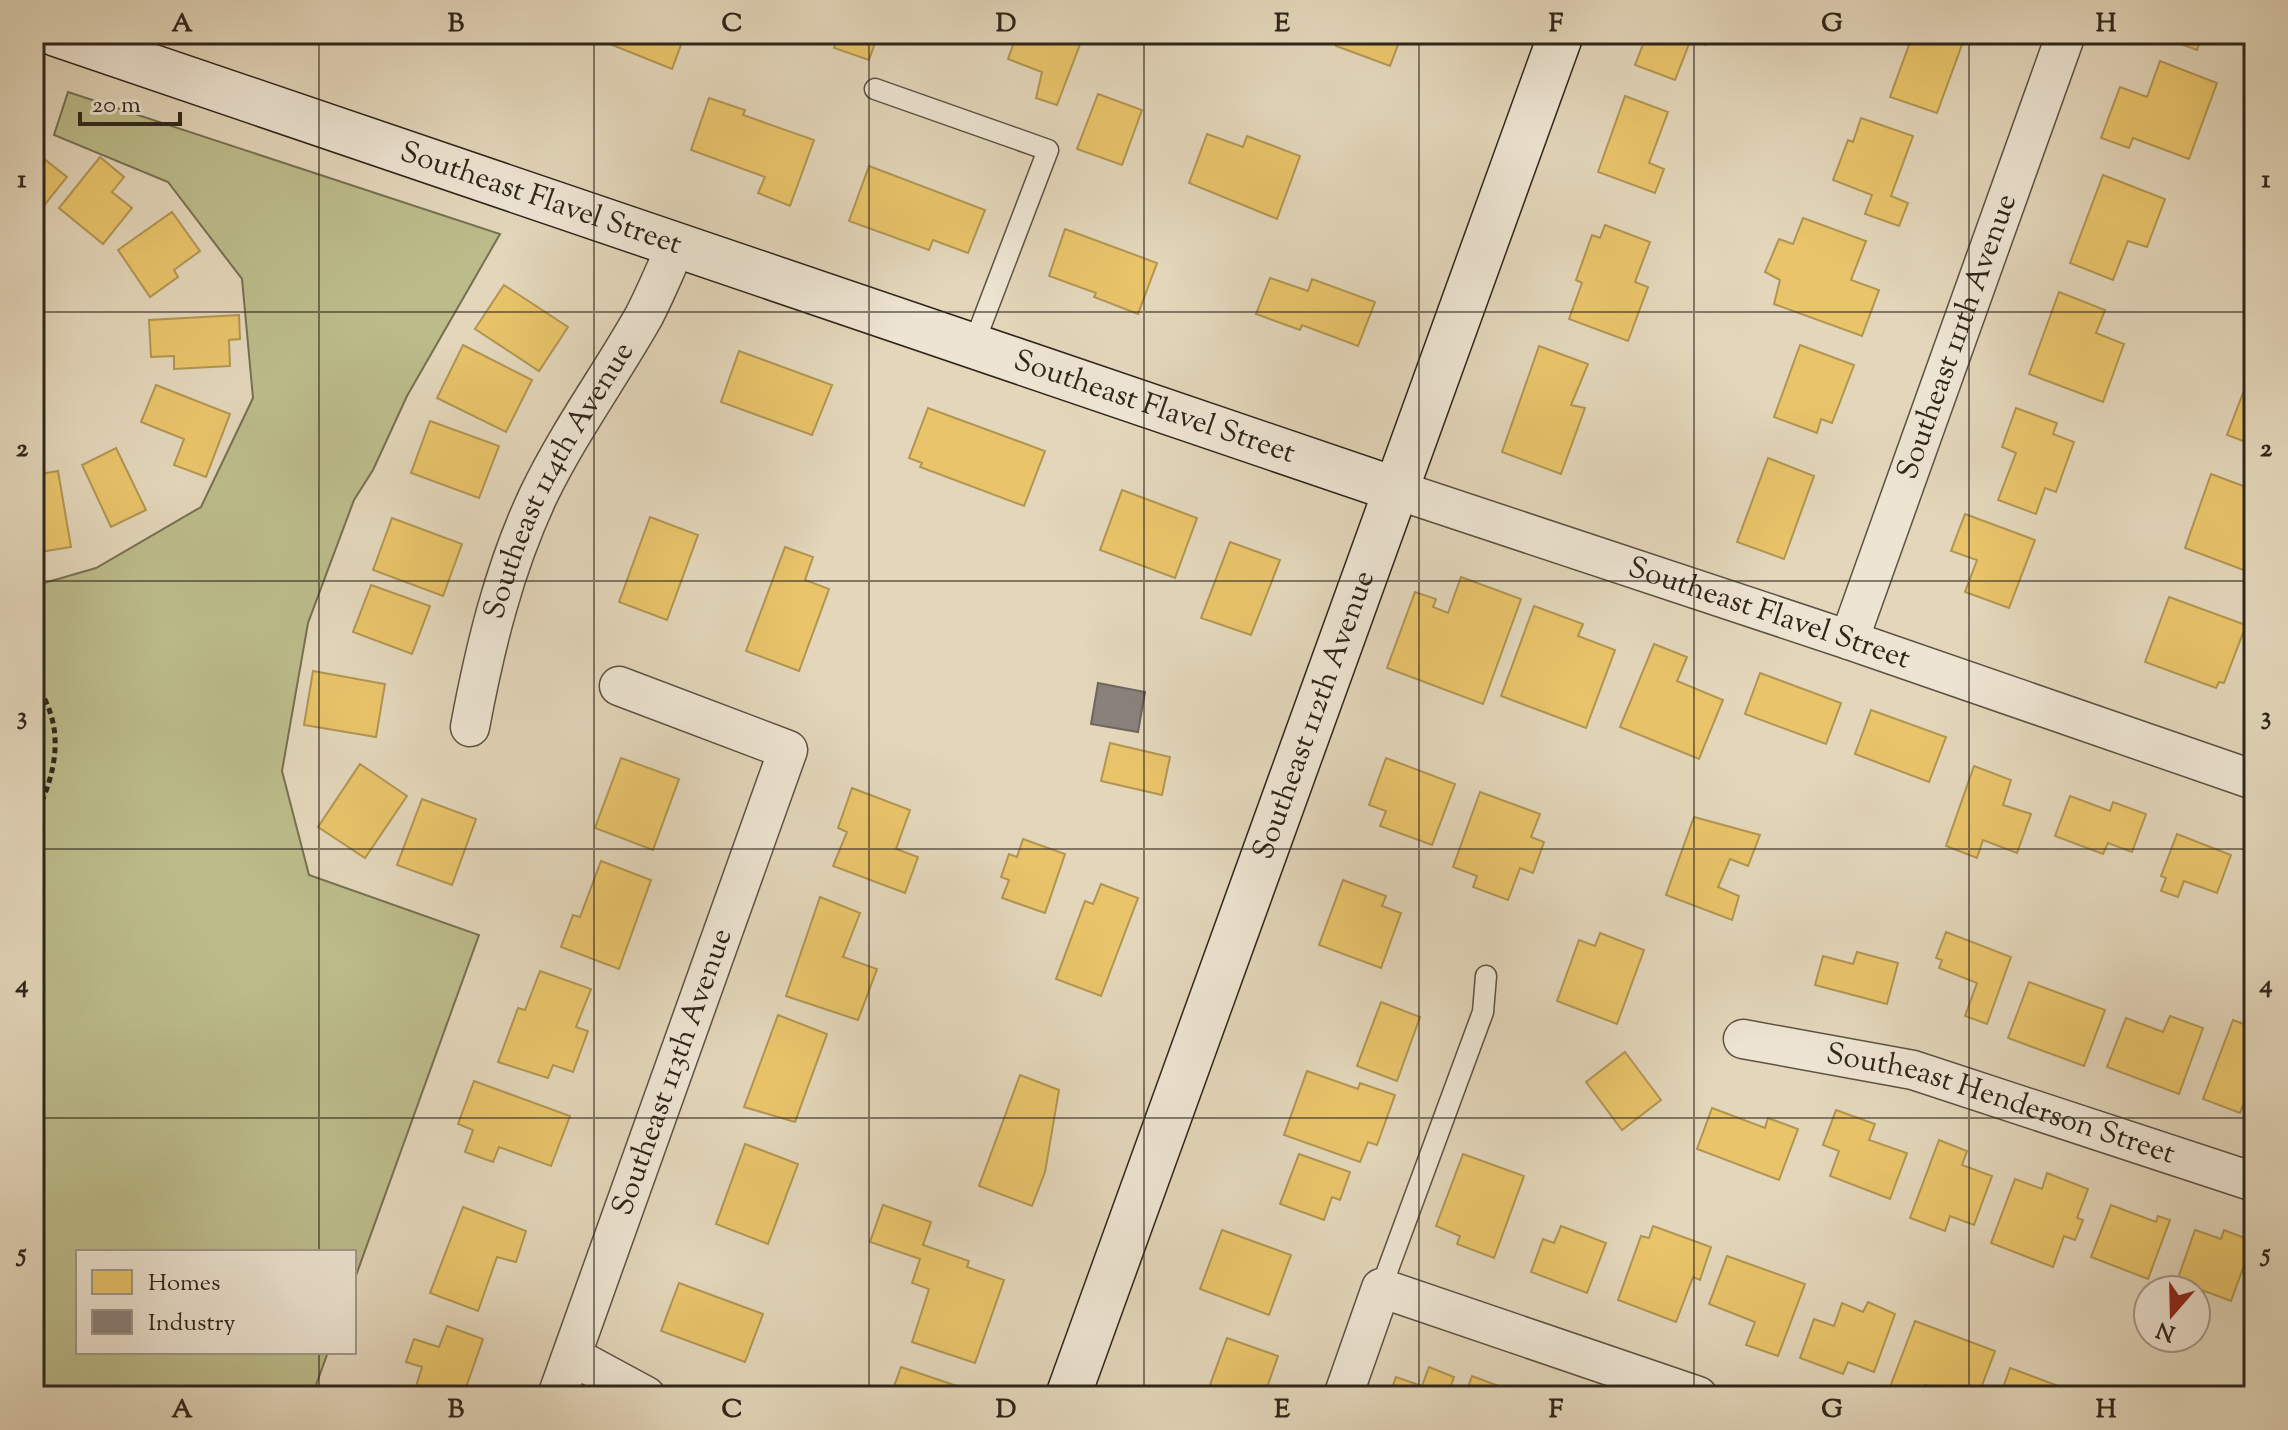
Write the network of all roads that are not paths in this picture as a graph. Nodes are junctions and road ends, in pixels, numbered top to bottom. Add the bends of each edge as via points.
1 (56, 34) edge
2 (1561, 34) edge
3 (2066, 34) edge
4 (875, 89) dead end
5 (677, 244) junction
6 (973, 346) junction
7 (1397, 490) junction
8 (1849, 640) junction
9 (619, 686) dead end
10 (470, 727) dead end
11 (2254, 780) edge
12 (1486, 976) dead end
13 (1743, 1039) dead end
14 (2254, 1182) edge
15 (1381, 1288) junction
16 (572, 1356) junction
17 (557, 1396) edge
18 (646, 1396) edge
19 (1068, 1396) edge
20 (1343, 1396) edge
21 (1698, 1396) edge

1 - 5 main road, Southeast Flavel Street
2 - 7 main road, Southeast 112th Avenue
3 - 8 street, Southeast 111th Avenue
4 - 6 lane via 1048,150
5 - 6 main road, Southeast Flavel Street
5 - 10 street, Southeast 114th Avenue via 644,315 584,409 539,495 506,575
6 - 7 main road, Southeast Flavel Street
7 - 8 street, Southeast Flavel Street
7 - 19 main road, Southeast 112th Avenue
8 - 11 street, Southeast Flavel Street
9 - 16 street, Southeast 113th Avenue via 788,750
12 - 15 lane via 1483,1012
13 - 14 street, Southeast Henderson Street via 1913,1070
15 - 20 street
15 - 21 street
16 - 17 street, Southeast 113th Avenue
16 - 18 street

